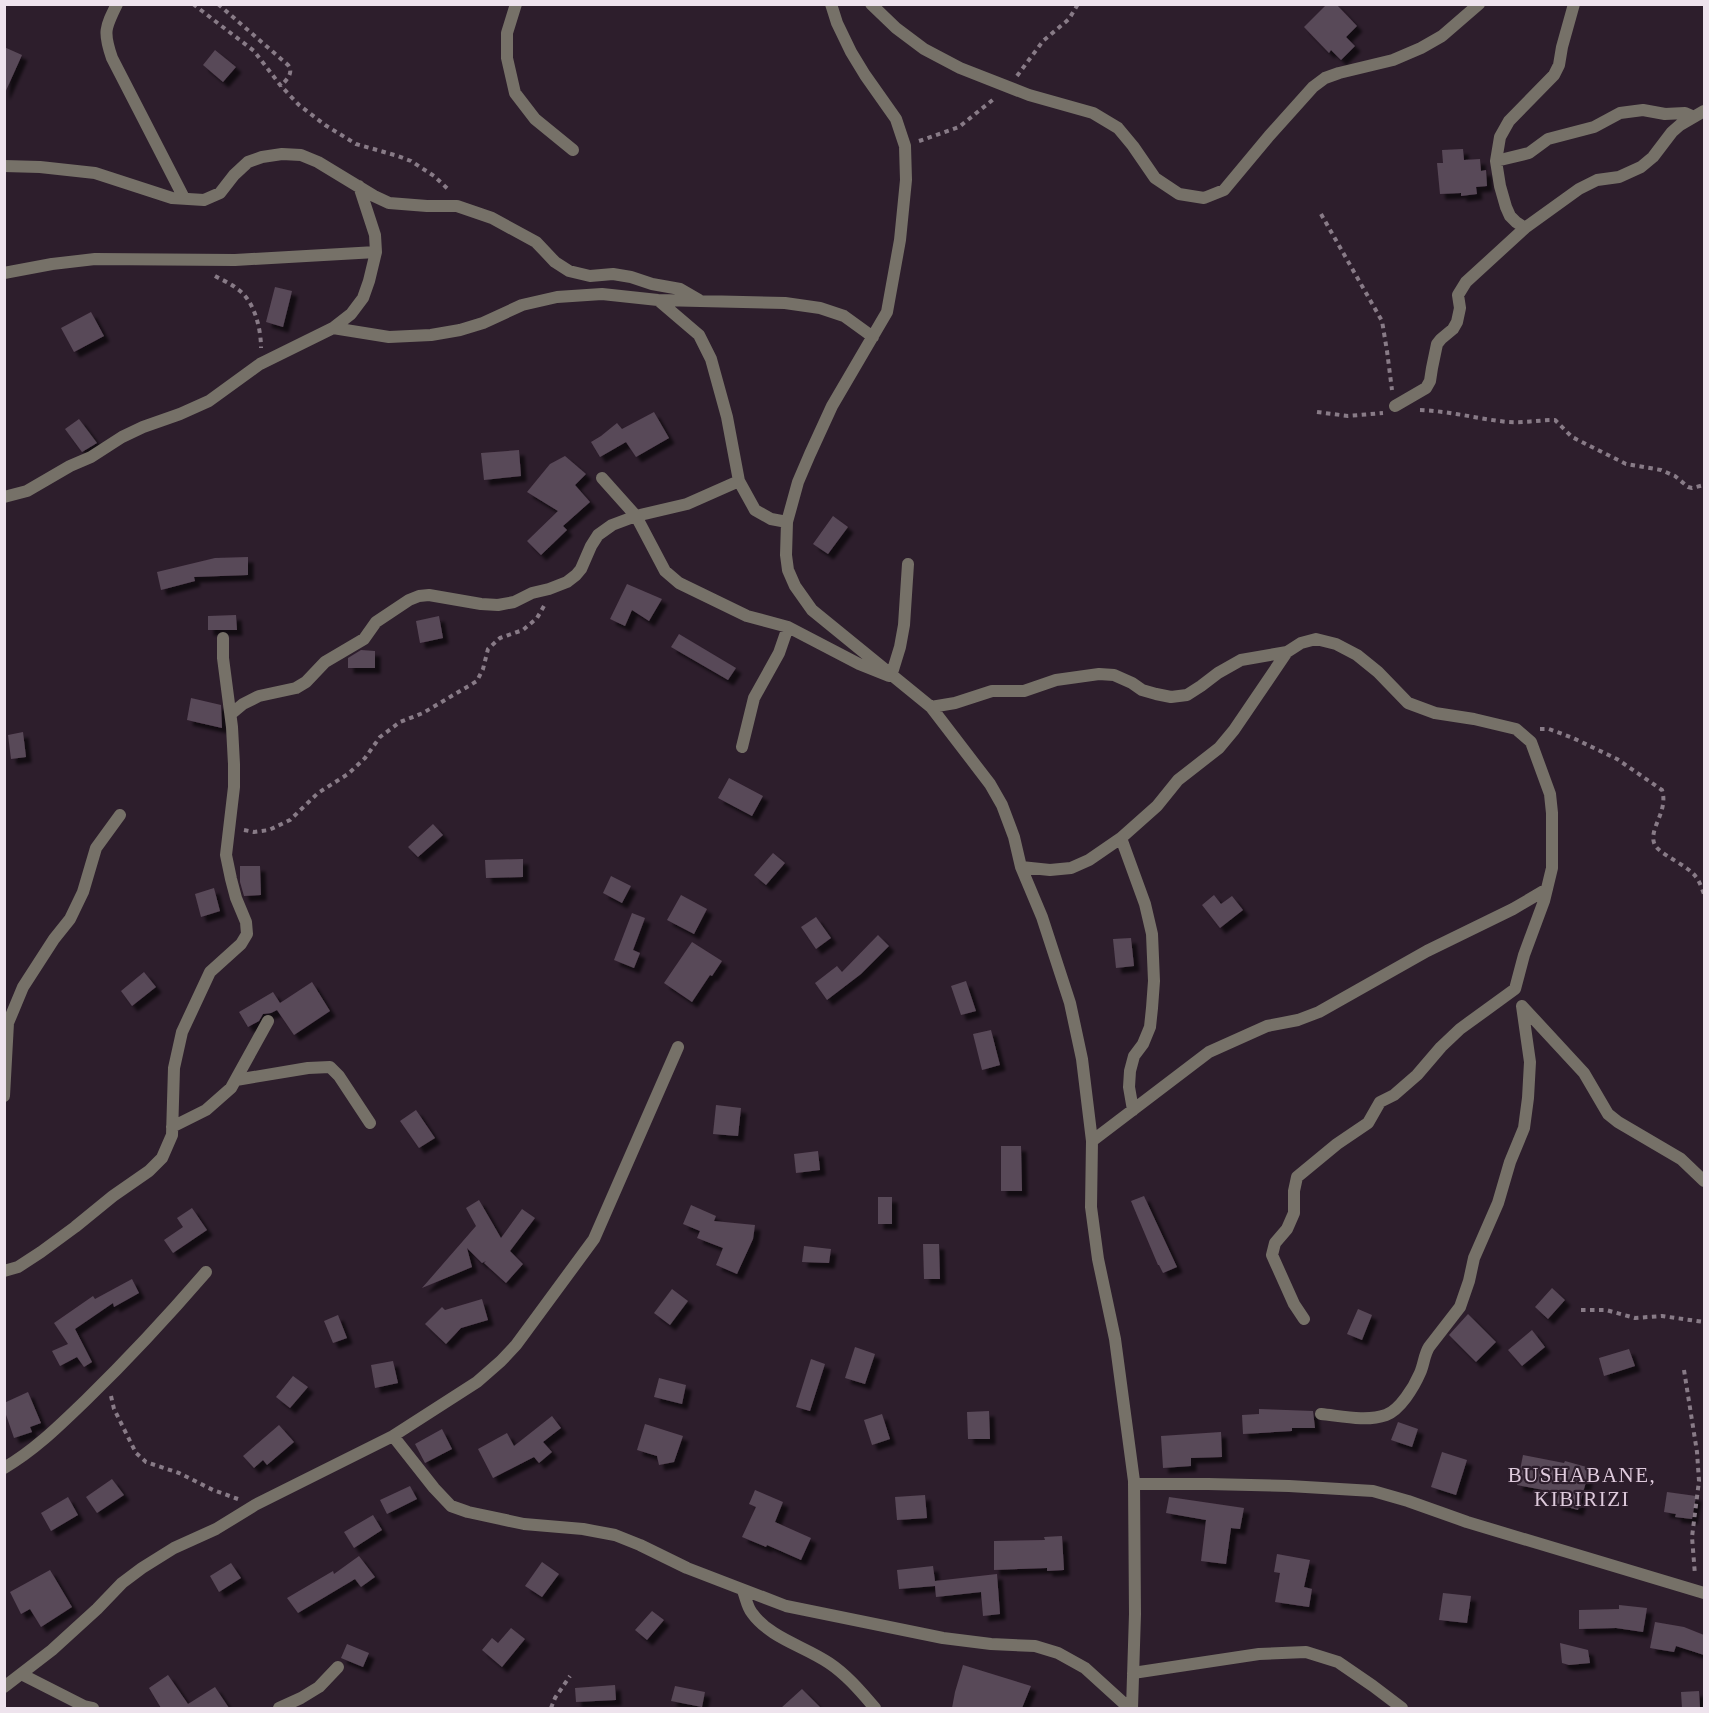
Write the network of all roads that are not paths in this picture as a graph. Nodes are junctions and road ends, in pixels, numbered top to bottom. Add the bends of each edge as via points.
1 (117, 4) edge
2 (516, 4) edge
3 (831, 4) edge
4 (871, 4) edge
5 (1479, 4) edge
6 (1574, 4) edge
7 (1699, 114) edge
8 (573, 150) dead end
9 (1496, 161) junction
10 (4, 166) edge
11 (359, 186) junction
12 (183, 198) junction
13 (1525, 228) junction
14 (376, 252) junction
15 (4, 273) edge
16 (658, 300) junction
17 (699, 300) junction
18 (333, 328) junction
19 (873, 337) junction
20 (1396, 409) road end
21 (603, 478) dead end
22 (739, 481) junction
23 (4, 497) edge
24 (636, 516) junction
25 (787, 522) junction
26 (908, 564) dead end
27 (788, 627) junction
28 (223, 638) dead end
29 (1287, 652) junction
30 (892, 673) junction
31 (903, 682) junction
32 (931, 706) junction
33 (231, 714) junction
34 (742, 747) dead end
35 (120, 815) dead end
36 (1121, 838) junction
37 (1021, 867) junction
38 (1547, 889) junction
39 (1515, 988) junction
40 (1522, 1006) junction
41 (268, 1021) dead end
42 (678, 1047) dead end
43 (236, 1080) junction
44 (4, 1096) edge
45 (1133, 1110) junction
46 (370, 1124) dead end
47 (172, 1127) junction
48 (1092, 1141) junction
49 (1704, 1181) edge
50 (4, 1271) edge
51 (206, 1272) dead end
52 (1304, 1319) dead end
53 (1321, 1414) dead end
54 (393, 1436) junction
55 (4, 1468) edge
56 (1134, 1484) junction
57 (743, 1591) junction
58 (1701, 1592) edge
59 (338, 1667) dead end
60 (1133, 1673) junction
61 (21, 1674) junction
62 (4, 1687) edge
63 (93, 1708) edge
64 (279, 1708) edge
65 (875, 1708) edge
66 (1131, 1708) edge
67 (1402, 1708) edge

1 - 12 street via 106,25 106,41 127,91
2 - 8 street via 507,33 507,58 515,93 535,119
3 - 19 street via 851,52 896,119 905,146 900,240 887,312
4 - 5 street via 924,49 960,68 1093,113 1118,128 1155,177 1179,194 1204,198 1224,190 1313,87 1339,73 1393,60 1421,48 1442,36
6 - 9 street via 1559,65 1509,121 1500,137
7 - 9 street via 1643,110 1620,113 1594,127 1548,139 1529,153
7 - 13 street via 1672,132 1641,167 1587,184
9 - 13 street via 1506,207 1510,216
10 - 12 street via 95,173 172,198
11 - 12 street via 318,162 301,155 282,154 248,162 220,193 204,200
11 - 14 street via 375,235
11 - 17 street via 389,203 457,206 492,218 536,242 569,271 631,277 680,289
13 - 20 street via 1466,282 1458,296 1457,322 1437,344 1430,381
14 - 15 street via 235,260 95,259
14 - 18 street via 363,298 351,315
16 - 17 street
16 - 18 street via 602,294 557,297 431,336 389,337
16 - 22 street via 699,334 711,359
17 - 19 street via 820,308 844,316
18 - 23 street via 260,364 209,401 122,436 91,457 27,490
19 - 25 street via 832,406 798,482
21 - 24 street
22 - 24 street via 687,504
22 - 25 street via 755,510
24 - 27 street via 665,571 679,584 747,616
24 - 33 street via 598,535 581,568 567,582 498,605 419,596 376,622 364,639 325,662 306,682 259,696
25 - 30 street via 788,570 812,610
26 - 30 street via 904,625
27 - 31 street
27 - 34 street via 779,653 754,698
28 - 33 street
29 - 32 street via 1241,660 1187,695 1156,694 1114,675 1099,674 1056,680 1024,691 992,691
29 - 36 street via 1218,748 1178,780 1157,806
29 - 38 street via 1316,639 1336,644 1378,672 1408,703 1435,713 1516,729 1531,742 1550,794 1552,868
30 - 31 street
31 - 32 street
32 - 37 street via 1002,805
33 - 47 street via 234,787 226,855 247,934 210,972 182,1032 174,1068
35 - 44 street via 96,849 70,919 23,987 8,1023
36 - 37 street via 1071,868
36 - 45 street via 1152,934 1154,981 1150,1027 1130,1071
37 - 48 street via 1070,1003 1082,1059
38 - 39 street
38 - 45 street via 1319,1012 1267,1026 1209,1052
39 - 40 street
39 - 52 street via 1460,1029 1417,1075 1380,1102 1368,1123 1297,1177 1294,1213 1272,1255
40 - 49 street via 1584,1073 1608,1114 1681,1159
40 - 53 street via 1530,1062 1524,1128 1474,1258 1460,1307 1429,1347 1412,1390 1393,1411 1370,1417
41 - 43 street
42 - 54 street via 594,1239 501,1361 477,1382
43 - 46 street via 330,1067
43 - 47 street via 206,1110
45 - 48 street
47 - 50 street via 162,1158 149,1172 41,1252
48 - 56 street via 1091,1206 1115,1339
51 - 55 street via 106,1380 26,1455
54 - 57 street via 451,1506 524,1524 615,1534
54 - 61 street via 255,1505 142,1568
56 - 58 street via 1373,1491
56 - 60 street
57 - 65 street via 751,1612 771,1632 806,1648 845,1674
57 - 66 street via 786,1606 932,1636 1035,1646 1085,1668
59 - 64 street via 319,1687
60 - 66 street
60 - 67 street via 1259,1654 1306,1652 1338,1662
61 - 62 street
61 - 63 street

